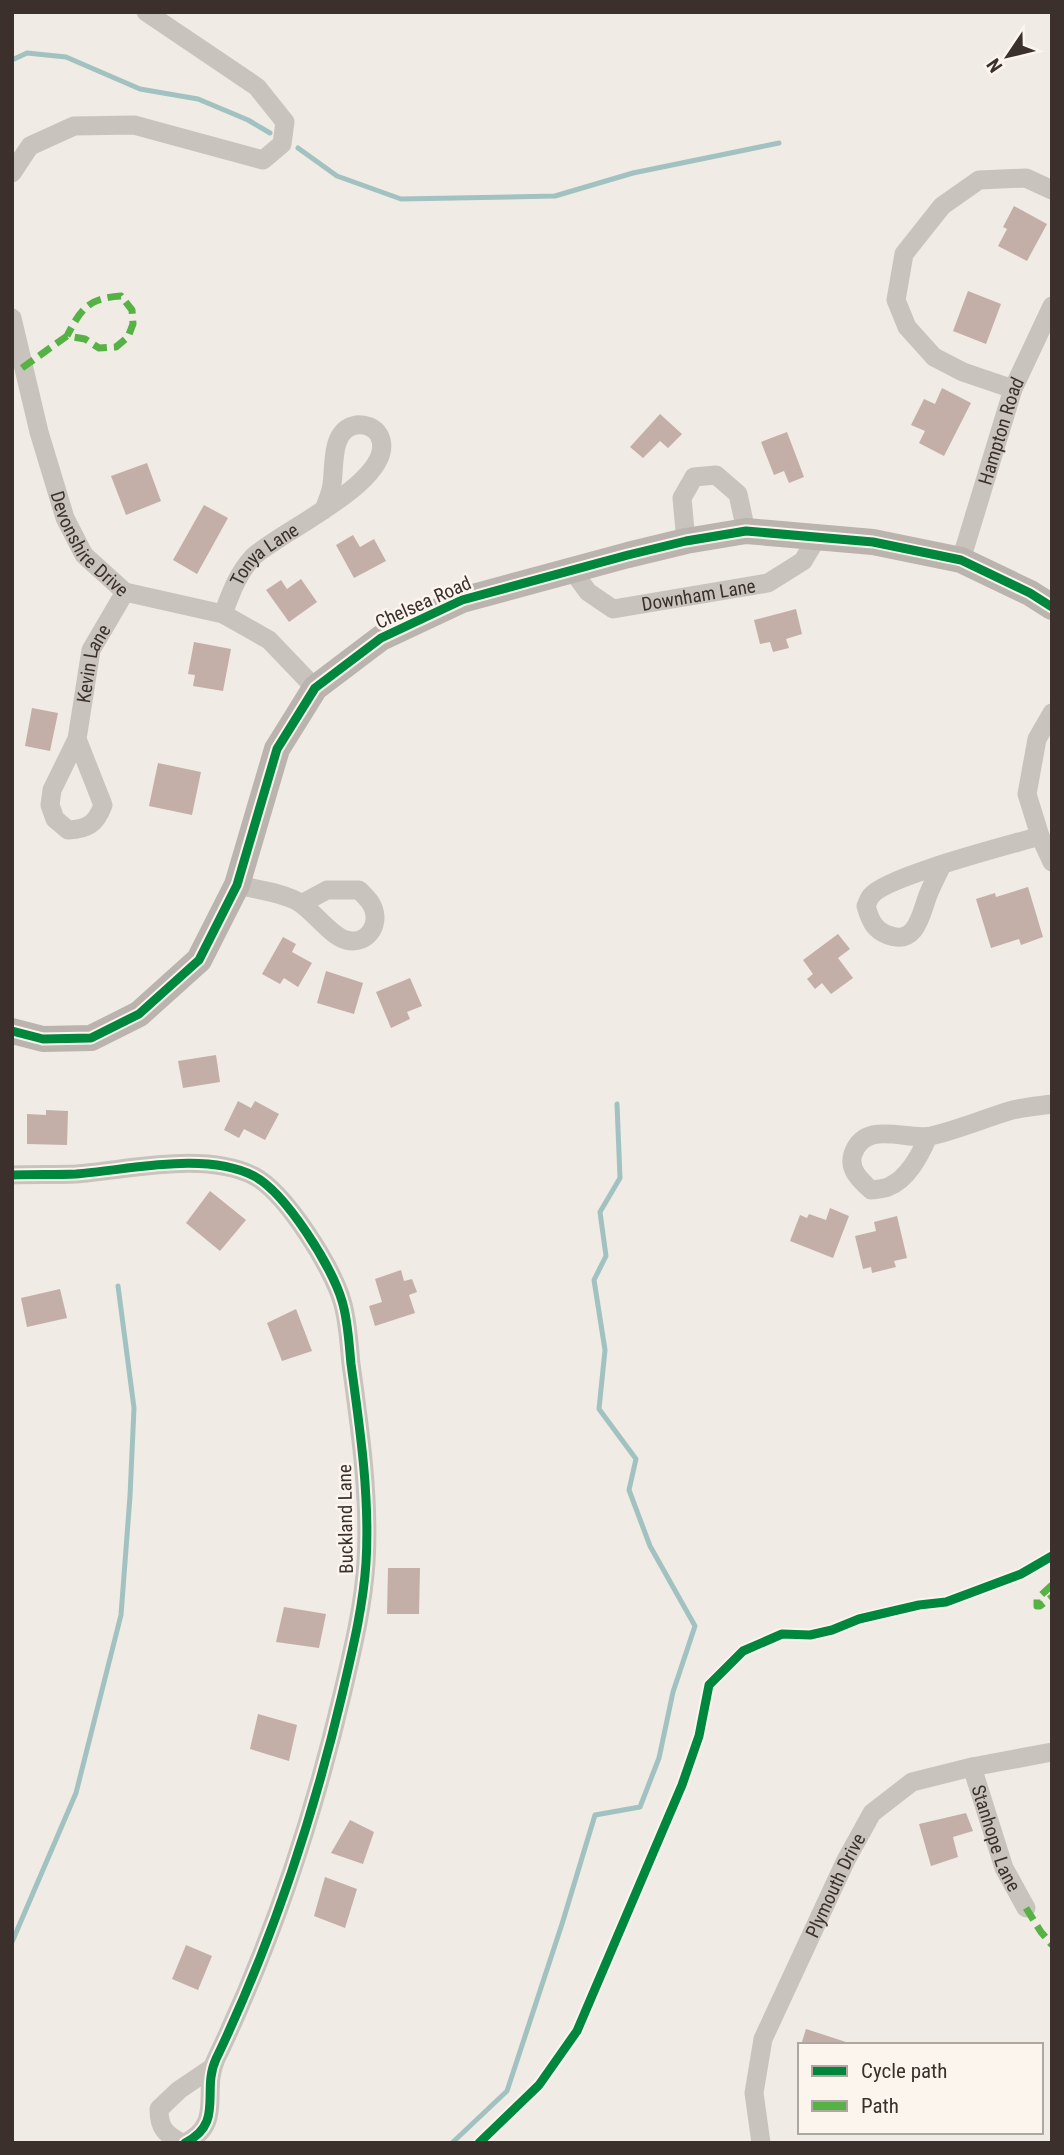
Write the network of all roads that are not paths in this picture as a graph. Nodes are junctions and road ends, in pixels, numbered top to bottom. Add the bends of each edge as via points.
1 (146, 12) edge
2 (12, 173) edge
3 (1052, 190) edge
4 (1052, 306) edge
5 (12, 318) edge
6 (1013, 389) junction
7 (324, 510) dead end
8 (747, 531) junction
9 (818, 536) junction
10 (686, 541) junction
11 (961, 560) junction
12 (572, 570) junction
13 (125, 593) junction
14 (1052, 607) edge
15 (223, 614) junction
16 (315, 688) junction
17 (1052, 713) edge
18 (77, 740) dead end
19 (1041, 836) junction
20 (1052, 862) edge
21 (942, 865) dead end
22 (237, 885) junction
23 (301, 904) dead end
24 (12, 1031) edge
25 (1052, 1104) edge
26 (928, 1137) dead end
27 (12, 1175) edge
28 (1052, 1752) edge
29 (972, 1767) junction
30 (1027, 1908) dead end
31 (213, 2067) junction
32 (184, 2143) edge
33 (761, 2143) edge

1 - 2 street via 257,87 285,122 282,144 263,160 134,125 74,126 30,146
3 - 6 street via 1026,178 979,180 942,206 904,254 896,300 907,327 933,357
4 - 6 street, Hampton Road
5 - 13 street, Devonshire Drive via 65,518 84,555
6 - 11 street, Hampton Road
7 - 15 street, Tonya Lane via 254,555 237,576
8 - 9 street, Chelsea Road
8 - 10 street, Chelsea Road
8 - 10 street via 738,494 716,475 694,477 682,498
9 - 11 street, Chelsea Road
9 - 12 street, Downham Lane via 803,561 768,583 612,608 588,592
10 - 12 street, Chelsea Road
11 - 14 street, Chelsea Road
12 - 16 street, Chelsea Road via 462,600 381,638
13 - 15 street, Devonshire Drive
13 - 18 street, Kevin Lane via 91,650
15 - 16 street, Devonshire Drive via 269,640
16 - 22 street, Chelsea Road via 277,750
17 - 19 street via 1037,739 1027,794
19 - 20 street
19 - 21 street
22 - 23 street
22 - 24 street, Chelsea Road via 199,960 139,1014 91,1038 43,1039
25 - 26 street via 1012,1110
27 - 31 street, Buckland Lane via 195,1165 225,1167 256,1177 296,1217 342,1301 364,1487 366,1562 357,1629 332,1738 285,1897
28 - 29 street, Plymouth Drive
29 - 30 street, Stanhope Lane via 1004,1868
29 - 33 street, Plymouth Drive via 912,1782 872,1813 763,2039 754,2093
31 - 32 street, Buckland Lane via 208,2125
31 - 32 street, Buckland Lane via 159,2109 159,2125 168,2136

